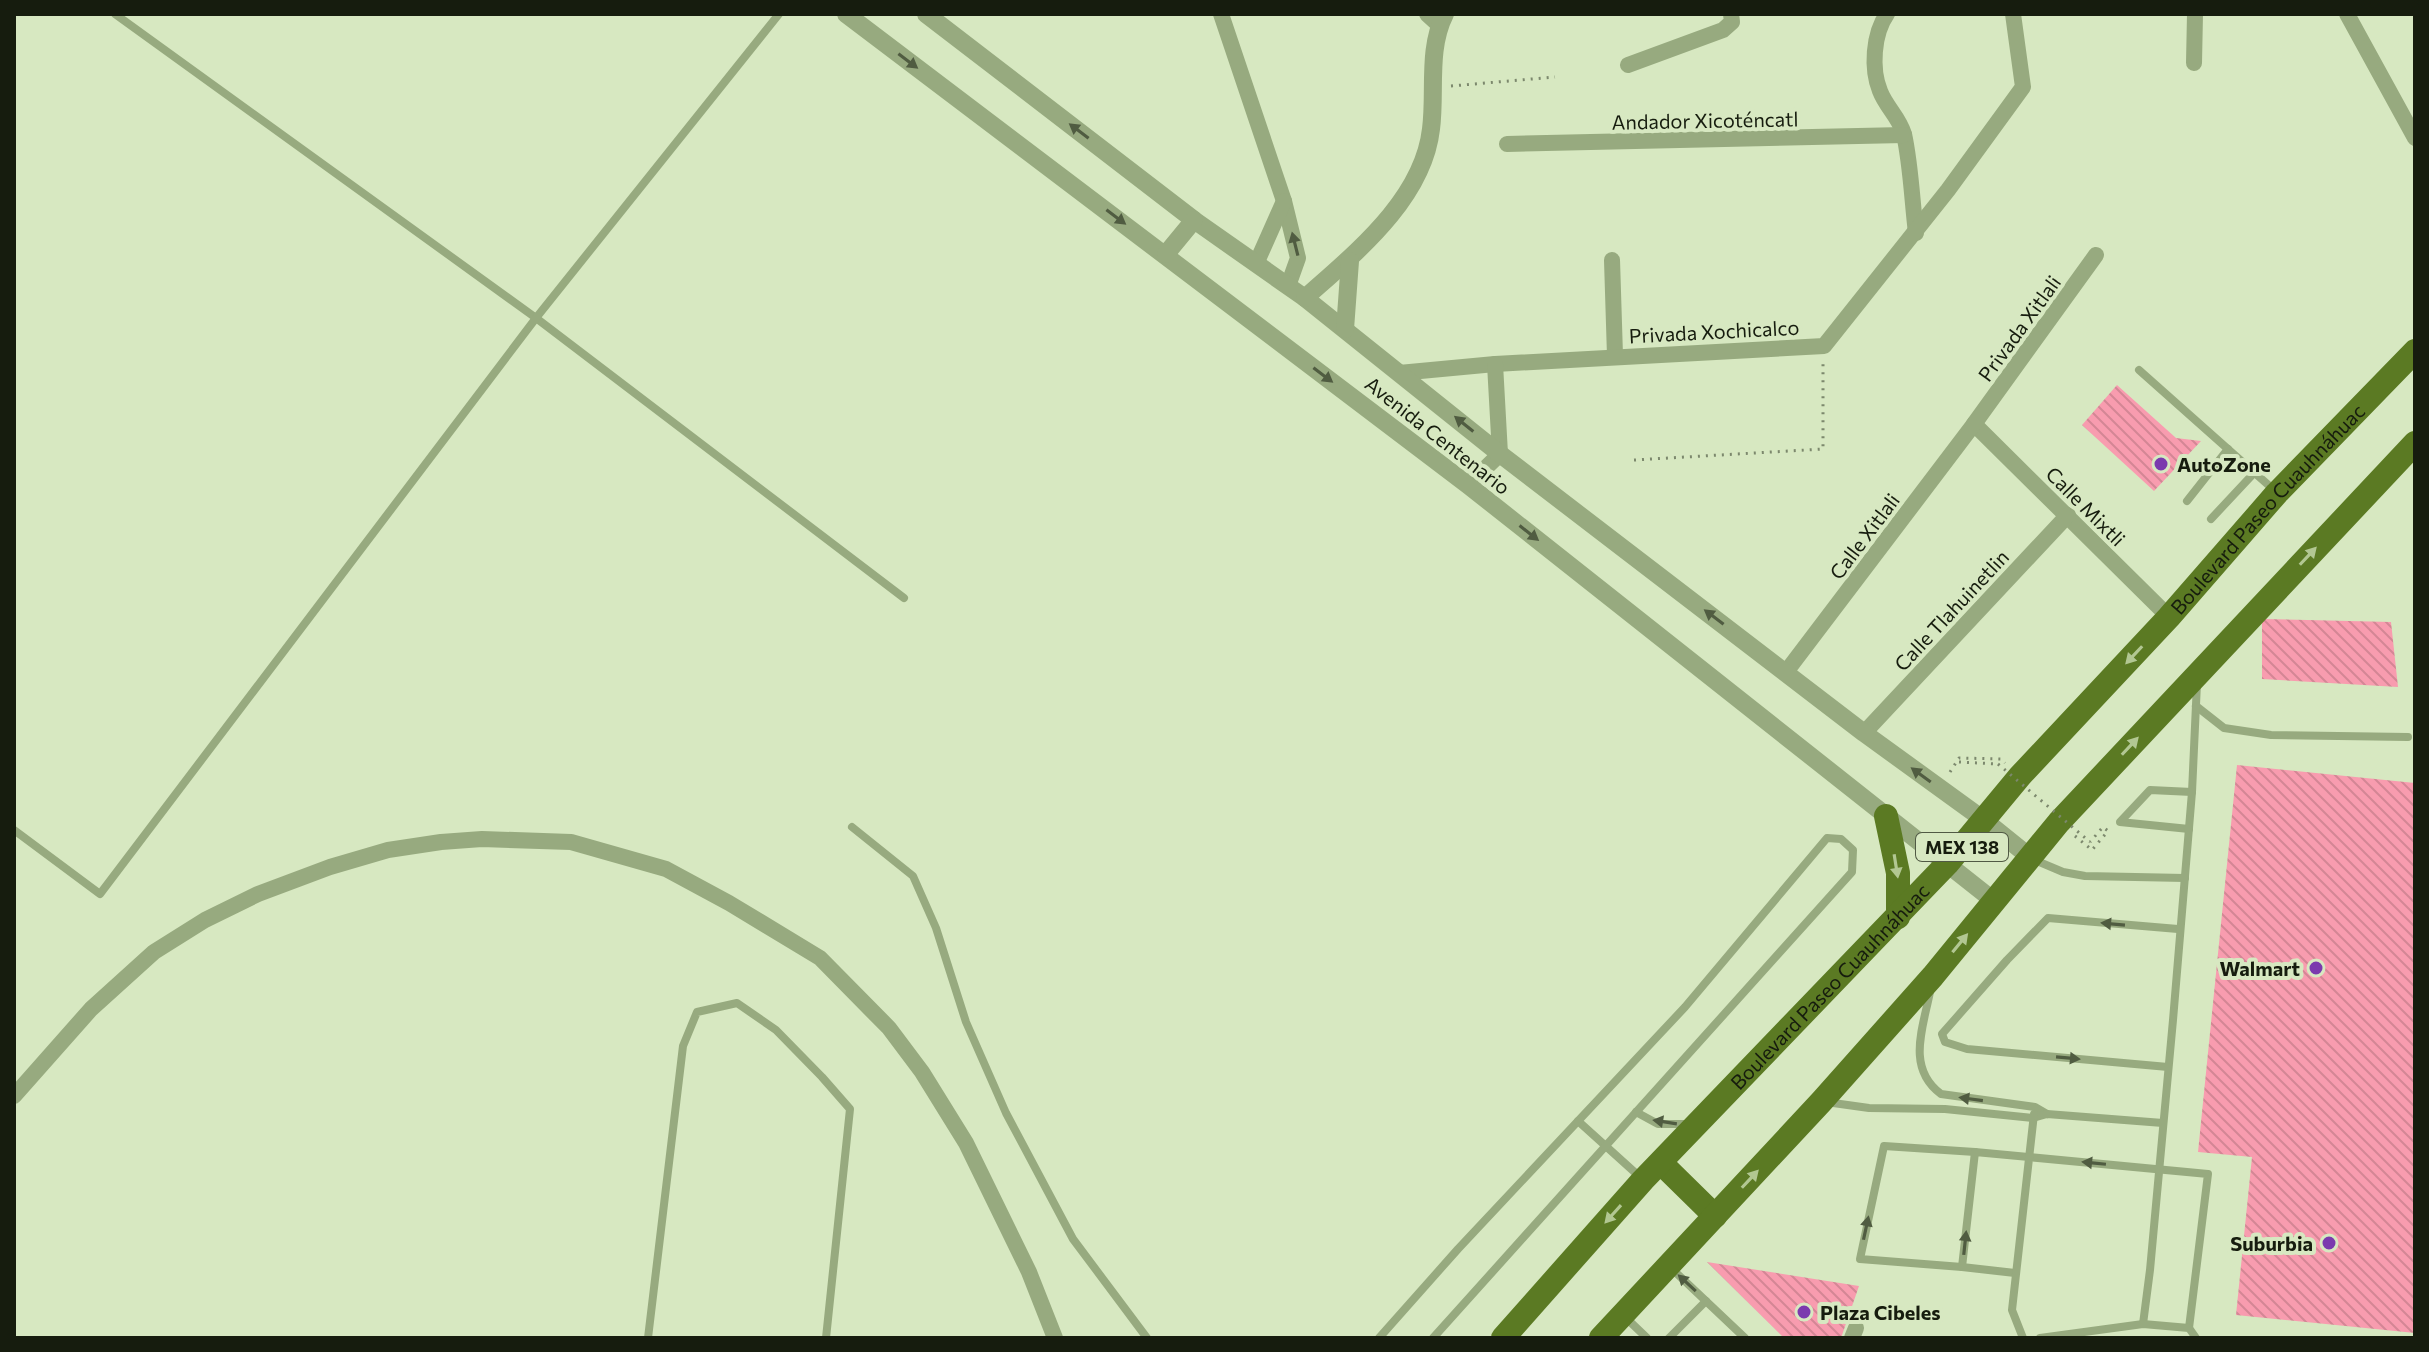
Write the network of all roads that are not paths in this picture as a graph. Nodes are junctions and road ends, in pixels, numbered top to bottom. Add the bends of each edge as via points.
1 (115, 14) edge
2 (779, 14) edge
3 (846, 14) edge
4 (926, 14) edge
5 (1221, 14) edge
6 (1731, 14) edge
7 (2013, 14) edge
8 (2195, 14) edge
9 (2347, 14) edge
10 (1880, 17) edge
11 (1437, 18) edge
12 (2194, 63) dead end
13 (1628, 65) dead end
14 (1904, 135) junction
15 (2415, 138) edge
16 (1507, 144) dead end
17 (1284, 201) junction
18 (1194, 220) junction
19 (1916, 233) junction
20 (1166, 254) junction
21 (2096, 255) dead end
22 (1612, 260) dead end
23 (1350, 261) junction
24 (1256, 264) junction
25 (1288, 286) junction
26 (1305, 298) junction
27 (536, 318) junction
28 (1345, 329) junction
29 (2415, 351) edge
30 (1615, 356) junction
31 (1495, 364) junction
32 (2139, 370) dead end
33 (1399, 373) junction
34 (1974, 424) junction
35 (2415, 443) edge
36 (2228, 449) junction
37 (1500, 454) junction
38 (2254, 473) junction
39 (1468, 485) junction
40 (2277, 493) junction
41 (2187, 501) dead end
42 (2068, 515) junction
43 (2211, 519) dead end
44 (904, 598) dead end
45 (2169, 617) junction
46 (1786, 672) junction
47 (2198, 672) junction
48 (2196, 706) junction
49 (1864, 733) junction
50 (2408, 737) dead end
51 (2192, 792) junction
52 (1886, 816) junction
53 (1984, 820) junction
54 (852, 827) dead end
55 (2189, 829) junction
56 (14, 830) edge
57 (2031, 858) junction
58 (1947, 864) junction
59 (2185, 878) junction
60 (1994, 901) junction
61 (1898, 917) junction
62 (2178, 929) junction
63 (1933, 976) junction
64 (2168, 1067) junction
65 (14, 1096) edge
66 (1821, 1102) junction
67 (2035, 1107) junction
68 (1636, 1112) junction
69 (2047, 1114) junction
70 (2033, 1118) junction
71 (1578, 1121) junction
72 (2163, 1123) junction
73 (1696, 1124) junction
74 (1606, 1145) junction
75 (1975, 1152) junction
76 (2029, 1157) junction
77 (2159, 1170) junction
78 (1652, 1172) junction
79 (1715, 1216) junction
80 (1669, 1266) junction
81 (1962, 1267) junction
82 (2015, 1273) junction
83 (1706, 1301) junction
84 (1623, 1315) junction
85 (2143, 1324) junction
86 (2189, 1328) junction
87 (648, 1338) edge
88 (826, 1338) edge
89 (1055, 1338) edge
90 (1147, 1338) edge
91 (1379, 1338) edge
92 (1433, 1338) edge
93 (1503, 1338) edge
94 (1601, 1338) edge
95 (1647, 1338) edge
96 (1669, 1338) edge
97 (1745, 1338) edge
98 (2023, 1338) edge
99 (2040, 1338) edge
100 (2196, 1338) edge

1 - 27 lane
2 - 27 lane
3 -> 20 street, Avenida Centenario
18 -> 4 street, Avenida Centenario
5 - 17 street
6 - 13 street via 1732,22 1723,30
7 - 19 street, Privada Xochicalco via 2023,87
8 - 12 street
9 - 15 street
10 - 14 street via 1875,70 1880,93
11 - 23 street via 1431,130 1424,161 1409,191
14 - 16 street, Andador Xicoténcatl
14 - 19 street
17 - 24 street
25 -> 17 street via 1298,258
18 - 20 street
18 - 24 street, Avenida Centenario
19 - 30 street, Privada Xochicalco via 1824,346
20 -> 39 street, Avenida Centenario
21 - 34 street, Privada Xitlali
22 - 30 street
23 - 26 street
23 - 28 street
24 - 25 street, Avenida Centenario
25 - 26 street, Avenida Centenario
26 - 28 street, Avenida Centenario
27 - 44 lane
27 - 56 lane via 100,894
28 - 33 street, Avenida Centenario
29 - 40 main road, Boulevard Paseo Cuauhnáhuac / MEX 138
30 - 31 street, Privada Xochicalco
31 - 33 street, Privada Xochicalco
31 - 37 street
32 - 36 lane
37 -> 33 street, Avenida Centenario
34 - 42 street, Calle Mixtli
34 - 46 street, Calle Xitlali
47 -> 35 main road, MEX 138
36 - 38 lane
36 - 41 lane
37 - 39 street
46 -> 37 street, Avenida Centenario
38 - 40 lane
38 - 43 lane
39 -> 52 street, Avenida Centenario
40 - 45 main road, Boulevard Paseo Cuauhnáhuac / MEX 138
42 - 45 street, Calle Mixtli
42 - 49 street, Calle Tlahuinetlin
45 -> 53 main road, Boulevard Paseo Cuauhnáhuac / MEX 138
46 - 49 street, Avenida Centenario
47 - 48 lane
57 -> 47 main road, MEX 138
48 - 50 lane via 2224,728 2271,735
48 - 51 lane
53 -> 49 street, Avenida Centenario
51 - 55 lane
51 - 55 lane via 2150,790 2120,822
52 - 58 street, Avenida Centenario
52 -> 61 main road via 1898,873
53 - 57 street, Avenida Centenario
53 - 58 main road, Boulevard Paseo Cuauhnáhuac / MEX 138
54 - 90 lane via 913,876 1006,1113 1073,1239
55 - 59 lane
57 - 59 lane via 2085,876
57 - 60 main road, MEX 138
58 - 60 street, Avenida Centenario
58 - 61 main road, Boulevard Paseo Cuauhnáhuac / MEX 138
59 - 62 lane
63 -> 60 main road, MEX 138
61 - 73 main road, Boulevard Paseo Cuauhnáhuac / MEX 138
62 - 64 lane
62 -> 64 lane via 2048,918 1942,1034 1945,1042 1967,1049
63 - 66 main road, MEX 138
67 -> 63 lane via 1941,1094 1930,1086 1920,1059
64 - 72 lane
65 - 89 street via 91,1009 154,952 258,894 388,850 482,839 571,842 666,869 729,903 820,958 889,1028 966,1143
66 - 70 lane
79 -> 66 main road, MEX 138
67 - 69 lane
67 - 70 lane
68 - 71 lane via 1852,872 1853,850 1841,839 1827,838 1685,1007
73 -> 68 lane via 1658,1124
68 - 74 lane
69 - 70 lane
69 - 72 lane
70 - 76 lane
71 - 74 lane
71 - 91 lane
72 - 77 lane
73 - 78 main road, Boulevard Paseo Cuauhnáhuac / MEX 138
74 - 78 lane
74 - 92 lane
75 - 76 lane
81 -> 75 lane
81 -> 75 lane via 1860,1259 1884,1146
77 -> 76 lane
76 - 82 lane
77 - 85 lane
77 - 86 lane via 2208,1174
78 - 79 main road
78 -> 93 main road, Boulevard Paseo Cuauhnáhuac / MEX 138
79 - 80 main road, MEX 138
83 -> 80 lane
80 - 84 main road, MEX 138
81 - 82 lane
82 - 98 lane via 2012,1310
83 - 96 lane
83 - 97 lane
84 - 94 main road, MEX 138
84 - 95 lane
85 - 86 lane
85 - 99 lane
86 - 100 lane
87 - 88 lane via 683,1046 697,1012 737,1003 776,1030 850,1109

